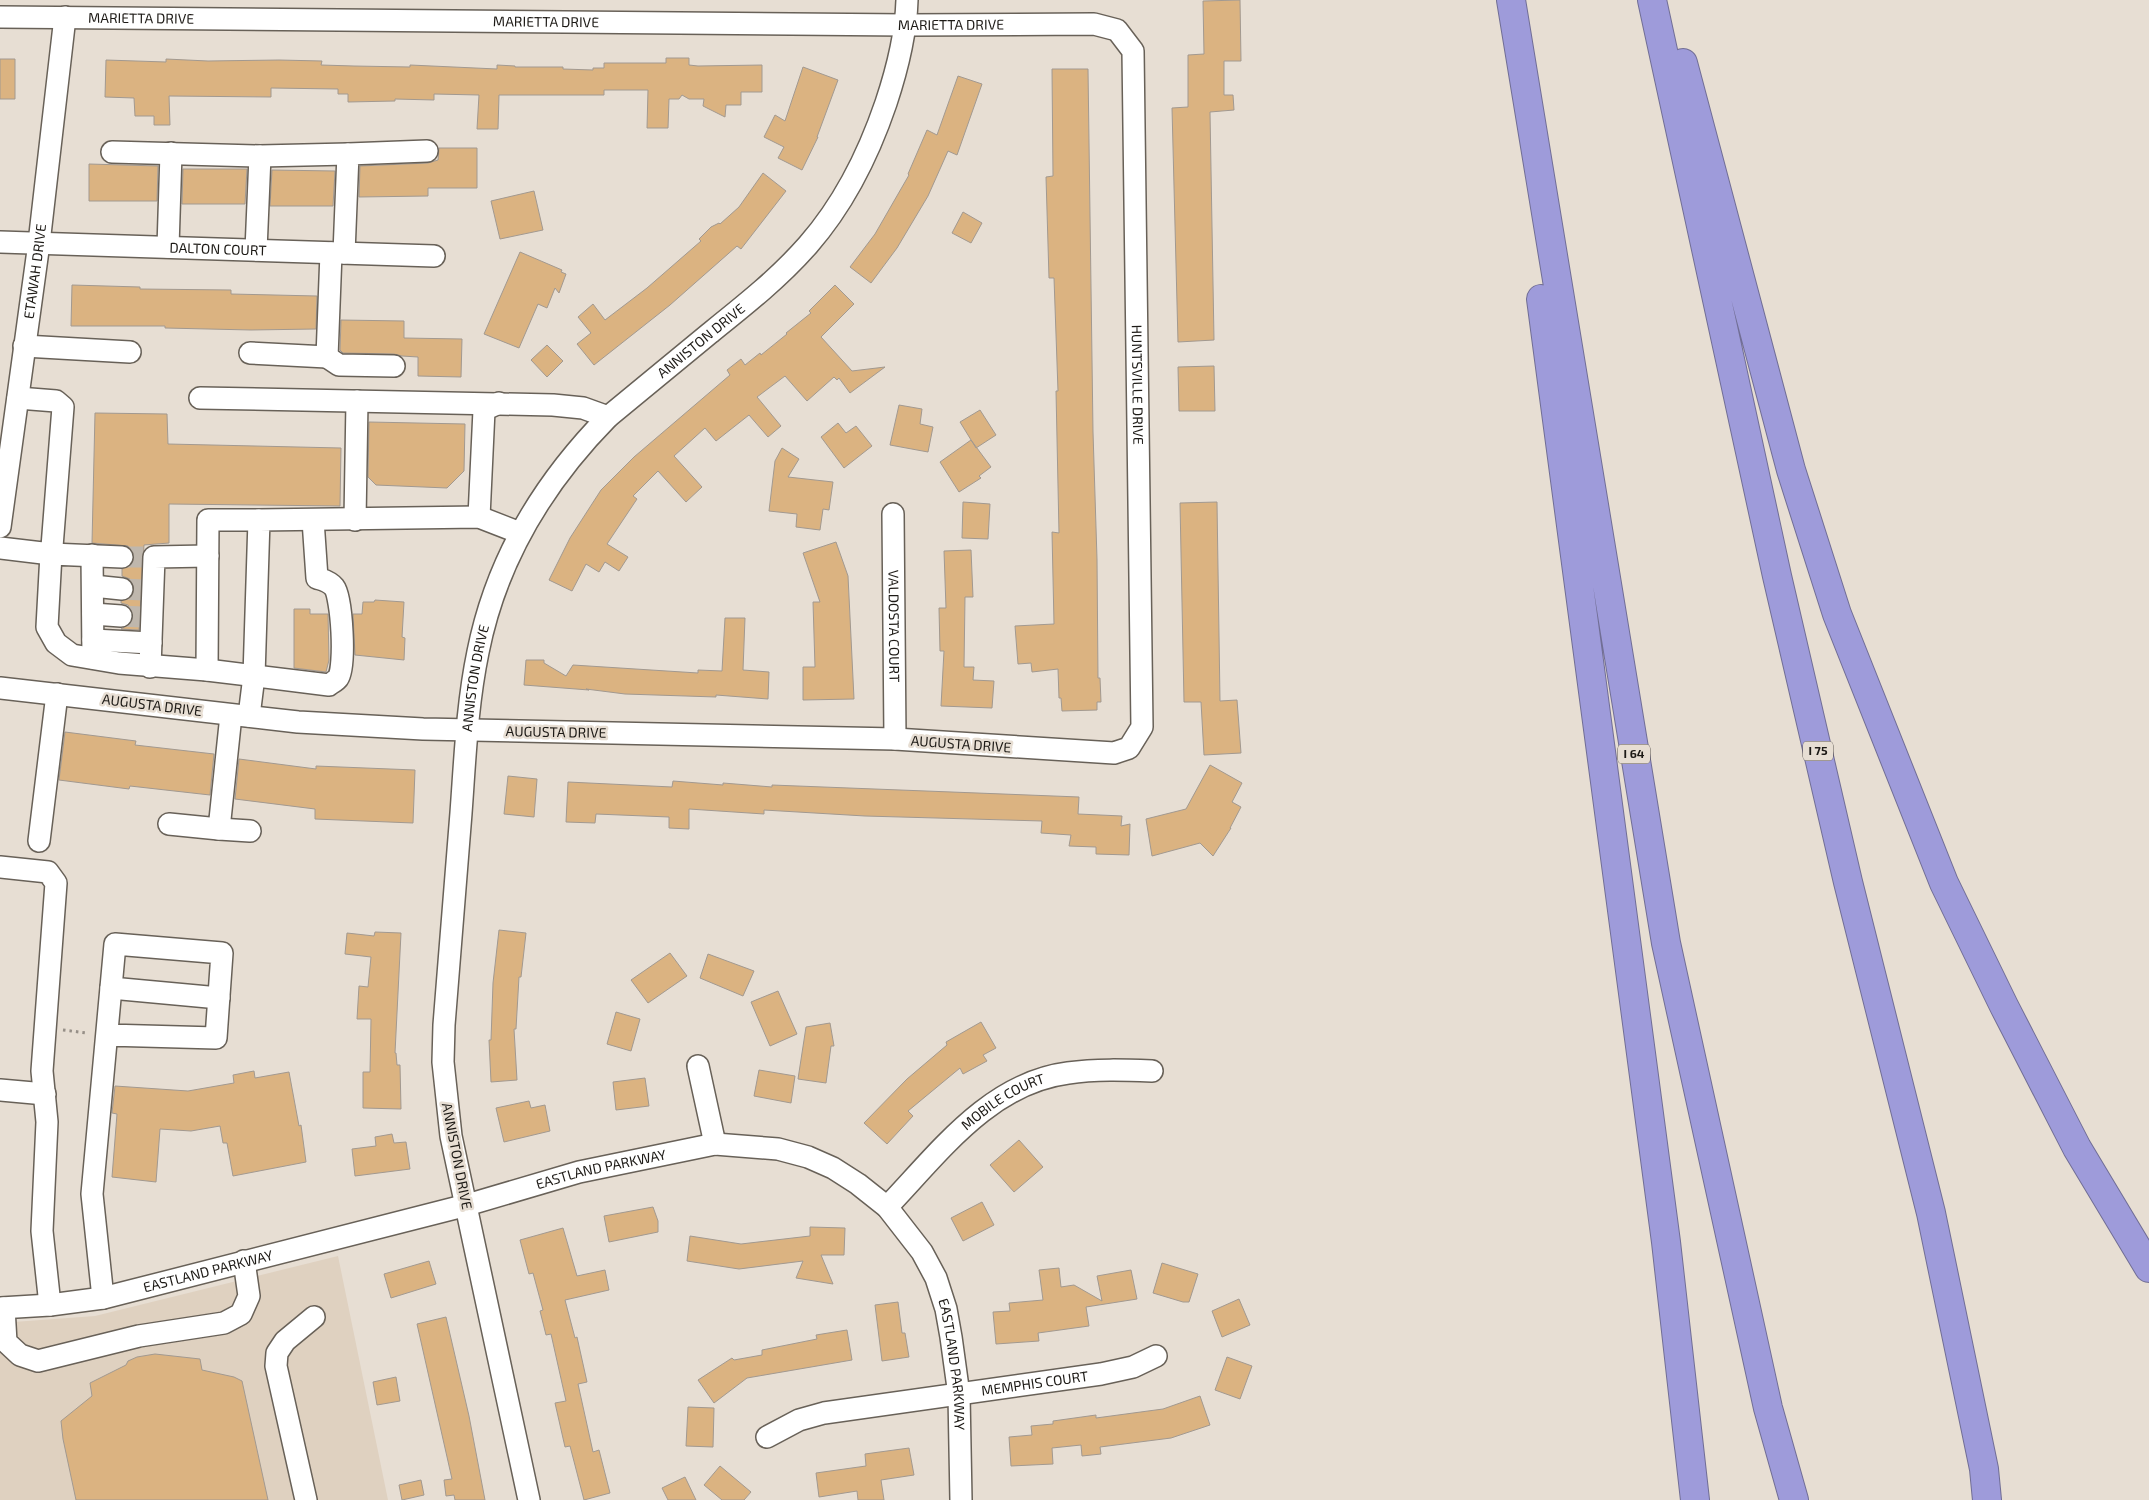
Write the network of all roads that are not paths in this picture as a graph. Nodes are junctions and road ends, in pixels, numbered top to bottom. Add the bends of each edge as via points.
1 (907, 0) edge
2 (1500, 0) edge
3 (1511, 0) edge
4 (1652, 0) edge
5 (1666, 0) edge
6 (0, 17) edge
7 (65, 17) junction
8 (1094, 24) joint
9 (907, 25) junction
10 (112, 152) dead end
11 (426, 152) dead end
12 (172, 153) junction
13 (348, 154) junction
14 (260, 156) junction
15 (0, 242) edge
16 (39, 243) junction
17 (168, 247) junction
18 (256, 250) junction
19 (338, 253) junction
20 (434, 256) dead end
21 (24, 346) junction
22 (130, 352) dead end
23 (250, 353) dead end
24 (328, 357) junction
25 (394, 366) dead end
26 (18, 398) junction
27 (200, 398) dead end
28 (357, 401) junction
29 (499, 404) junction
30 (608, 417) junction
31 (893, 514) dead end
32 (479, 517) junction
33 (259, 520) junction
34 (313, 520) junction
35 (355, 520) junction
36 (0, 527) edge
37 (520, 533) junction
38 (0, 548) edge
39 (51, 554) junction
40 (92, 555) junction
41 (122, 556) tunnel mouth
42 (208, 556) junction
43 (93, 586) junction
44 (122, 589) tunnel mouth
45 (93, 614) junction
46 (121, 616) tunnel mouth
47 (150, 643) junction
48 (93, 649) junction
49 (150, 667) junction
50 (207, 670) junction
51 (254, 676) junction
52 (0, 688) edge
53 (57, 694) junction
54 (240, 716) junction
55 (467, 730) junction
56 (895, 740) junction
57 (1114, 753) joint
58 (169, 824) dead end
59 (219, 829) junction
60 (250, 831) dead end
61 (39, 841) dead end
62 (0, 867) edge
63 (111, 988) junction
64 (219, 998) junction
65 (107, 1035) junction
66 (698, 1066) dead end
67 (1152, 1071) dead end
68 (0, 1090) edge
69 (45, 1094) junction
70 (715, 1144) junction
71 (467, 1205) junction
72 (887, 1207) junction
73 (244, 1261) junction
74 (2149, 1268) edge
75 (103, 1298) junction
76 (50, 1305) junction
77 (2, 1308) edge
78 (314, 1317) dead end
79 (1156, 1356) dead end
80 (959, 1395) junction
81 (767, 1437) dead end
82 (306, 1500) edge
83 (529, 1500) edge
84 (961, 1500) edge
85 (1696, 1500) edge
86 (1794, 1500) edge
87 (1987, 1500) edge

1 - 9 street, ANNISTON DRIVE
2 - 85 highway via 1595,698
3 - 86 highway, I 64 via 1666,943 1768,1408
4 - 87 highway, I 75 via 1777,576 1848,882 1931,1213 1984,1469
5 - 74 highway via 1791,470 1837,614 1944,883 2077,1148
6 - 7 street, MARIETTA DRIVE
7 - 9 street, MARIETTA DRIVE
7 - 16 street, ETAWAH DRIVE
8 - 9 street, MARIETTA DRIVE
8 - 57 street, HUNTSVILLE DRIVE via 1117,30 1133,51 1142,727 1129,748
9 - 30 street, ANNISTON DRIVE via 894,80 870,144 851,181 810,243 759,293
10 - 12 street
11 - 13 street
12 - 14 street
12 - 17 street
13 - 14 street
13 - 19 street
14 - 18 street
15 - 16 street, DALTON COURT
16 - 17 street, DALTON COURT
16 - 21 street, ETAWAH DRIVE
17 - 18 street, DALTON COURT
18 - 19 street, DALTON COURT
19 - 20 street, DALTON COURT
19 - 24 street
21 - 22 street
21 - 26 street, ETAWAH DRIVE
23 - 24 street
24 - 25 street via 339,365
26 - 36 street, ETAWAH DRIVE
26 - 39 street via 56,401 63,407
27 - 28 street
28 - 29 street
28 - 35 street
29 - 30 street via 583,408
29 - 32 street via 484,410
30 - 37 street, ANNISTON DRIVE via 540,500
31 - 56 street, VALDOSTA COURT
32 - 35 street
32 - 37 street
33 - 34 street
33 - 42 street via 208,520
33 - 51 street
34 - 35 street
34 - 51 street via 317,578 326,580 335,588 341,612 342,668 338,678 328,685
37 - 55 street, ANNISTON DRIVE via 501,573 488,612 478,651
38 - 39 street
39 - 40 street
39 - 48 street via 46,626 56,643 72,654
40 - 41 street
40 - 43 street
42 - 47 street via 149,557
42 - 50 street
43 - 44 street
43 - 45 street
45 - 46 street
45 - 48 street
47 - 48 street
47 - 49 street
48 - 49 street
49 - 50 street
50 - 51 street
51 - 54 street
52 - 53 street, AUGUSTA DRIVE
53 - 54 street, AUGUSTA DRIVE
53 - 61 street
54 - 55 street, AUGUSTA DRIVE
54 - 59 street
55 - 56 street, AUGUSTA DRIVE
55 - 71 street, ANNISTON DRIVE via 443,1062 451,1136
56 - 57 street, AUGUSTA DRIVE
58 - 59 street
59 - 60 street
62 - 69 street via 48,872 56,883 42,1071
63 - 64 street
63 - 64 street via 115,944 222,952
63 - 65 street
64 - 65 street via 216,1038
65 - 75 street via 92,1194
66 - 70 street
67 - 72 street, MOBILE COURT via 1066,1073 1033,1081 999,1098 968,1122
68 - 69 street
69 - 76 street via 47,1122 42,1231
70 - 71 street, EASTLAND PARKWAY via 579,1172
70 - 72 street, EASTLAND PARKWAY via 778,1149 808,1157 833,1168
71 - 73 street, EASTLAND PARKWAY
71 - 83 street, ANNISTON DRIVE
72 - 80 street, EASTLAND PARKWAY via 922,1252 936,1278 946,1309
73 - 75 street, EASTLAND PARKWAY
73 - 77 street via 249,1296 241,1314 224,1323 139,1336 38,1361 20,1355 6,1342
75 - 76 street, EASTLAND PARKWAY
76 - 77 street, EASTLAND PARKWAY
78 - 82 street via 285,1341 277,1353 276,1366
79 - 80 street, MEMPHIS COURT via 1133,1367 1101,1374
80 - 81 street, MEMPHIS COURT via 824,1413 799,1420
80 - 84 street, EASTLAND PARKWAY

